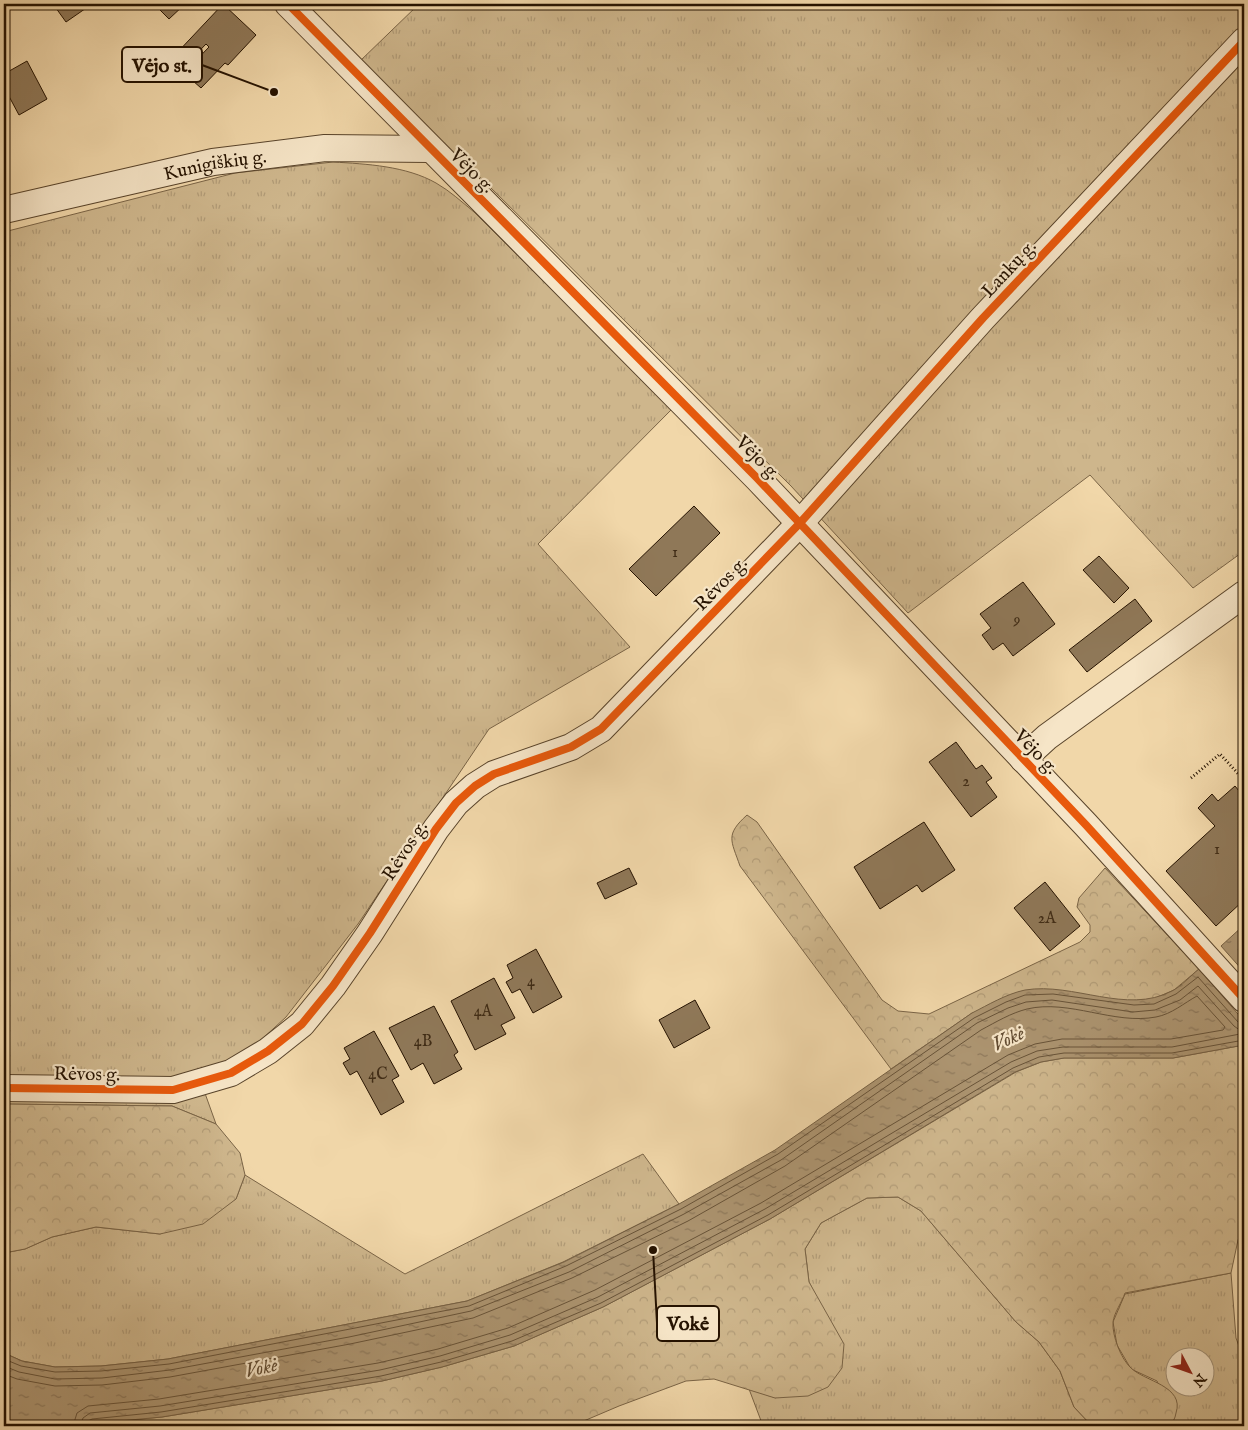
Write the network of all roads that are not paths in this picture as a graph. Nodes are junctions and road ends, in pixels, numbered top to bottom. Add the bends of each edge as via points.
1 (288, 4) edge
2 (1244, 41) edge
3 (430, 149) junction
4 (4, 210) edge
5 (800, 523) junction
6 (1244, 594) edge
7 (1022, 759) junction
8 (1244, 1000) edge
9 (4, 1088) edge

1 - 3 street, Vėjo g.
2 - 5 street, Lankų g. via 984,318
3 - 4 street, Kunigiškių g. via 325,148 213,162
3 - 5 street, Vėjo g.
5 - 7 street, Vėjo g.
5 - 9 street, Rėvos g. via 601,729 570,747 494,774 456,803 333,986 302,1024 268,1051 231,1073 173,1090
6 - 7 street via 1062,726
7 - 8 street, Vėjo g.

